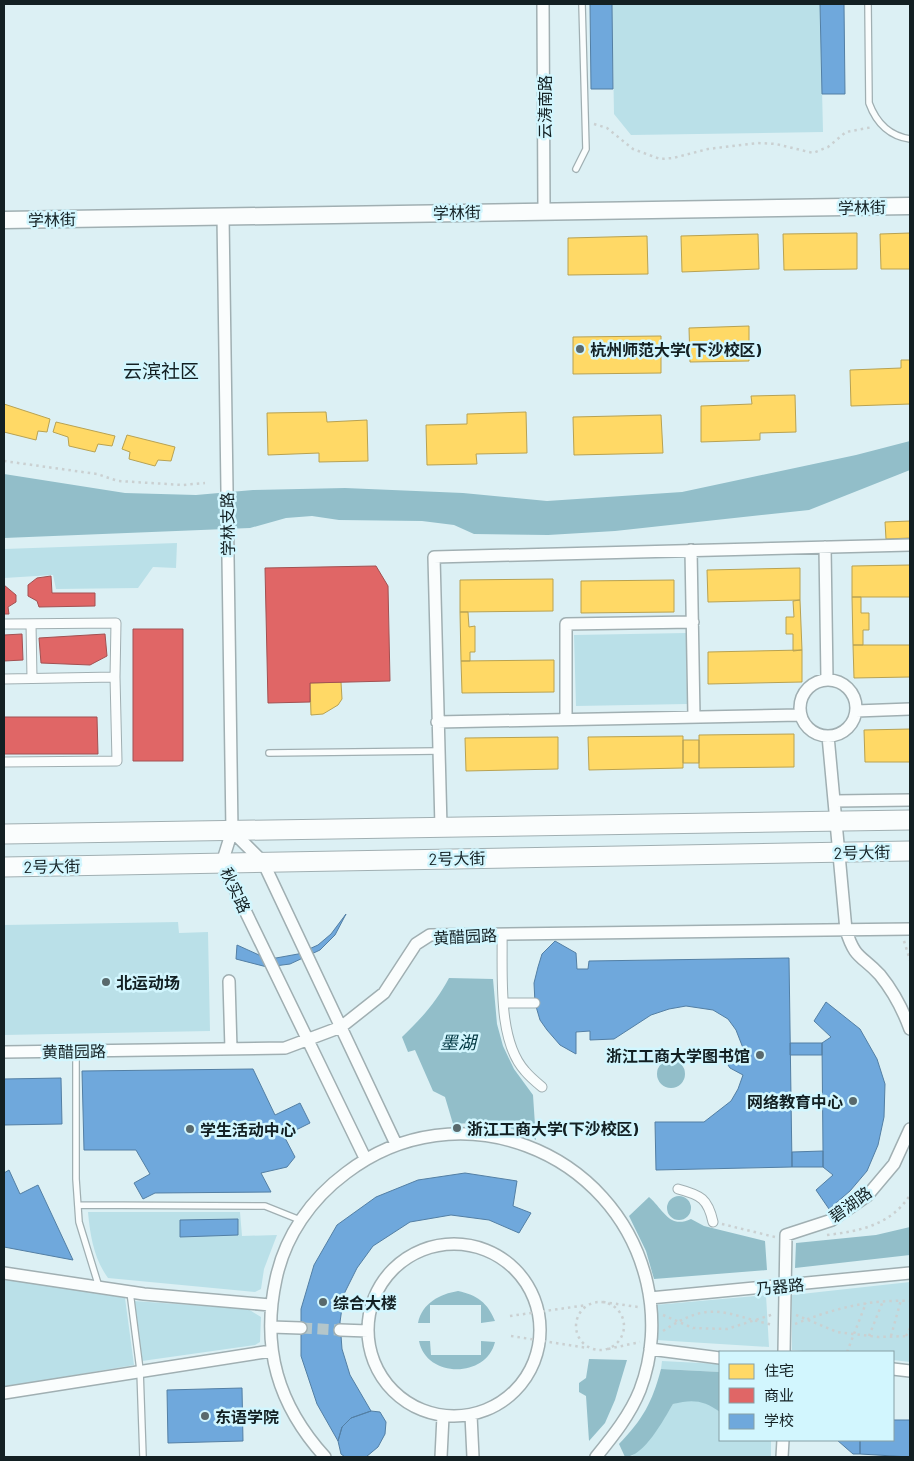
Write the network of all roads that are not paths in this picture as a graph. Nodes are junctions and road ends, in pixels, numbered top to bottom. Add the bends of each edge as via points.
1 (543, 4) edge
2 (582, 4) edge
3 (868, 4) edge
4 (910, 139) edge
5 (576, 169) dead end
6 (910, 206) edge
7 (544, 210) junction
8 (223, 216) junction
9 (4, 220) edge
10 (910, 545) edge
11 (825, 547) junction
12 (691, 550) junction
13 (692, 622) junction
14 (4, 624) edge
15 (30, 624) junction
16 (116, 677) junction
17 (32, 678) junction
18 (4, 679) edge
19 (828, 680) junction
20 (910, 709) edge
21 (856, 710) junction
22 (800, 715) junction
23 (694, 717) junction
24 (566, 719) junction
25 (437, 722) junction
26 (828, 736) junction
27 (438, 751) junction
28 (269, 753) dead end
29 (4, 762) edge
30 (910, 800) edge
31 (836, 801) junction
32 (910, 820) edge
33 (838, 821) junction
34 (441, 827) junction
35 (232, 831) junction
36 (4, 834) edge
37 (910, 851) edge
38 (839, 852) junction
39 (263, 862) junction
40 (222, 863) junction
41 (4, 867) edge
42 (906, 929) edge
43 (846, 930) junction
44 (502, 934) junction
45 (229, 981) dead end
46 (504, 1003) junction
47 (535, 1003) dead end
48 (341, 1027) junction
49 (910, 1030) edge
50 (309, 1040) junction
51 (231, 1049) junction
52 (76, 1051) junction
53 (4, 1052) edge
54 (542, 1087) dead end
55 (910, 1129) edge
56 (396, 1144) junction
57 (365, 1158) junction
58 (678, 1189) dead end
59 (78, 1204) junction
60 (300, 1220) junction
61 (713, 1222) dead end
62 (4, 1273) edge
63 (910, 1273) edge
64 (784, 1286) junction
65 (99, 1287) junction
66 (130, 1292) junction
67 (650, 1298) junction
68 (270, 1305) junction
69 (271, 1327) junction
70 (301, 1328) tunnel mouth
71 (340, 1330) tunnel mouth
72 (368, 1331) junction
73 (651, 1344) junction
74 (271, 1351) junction
75 (784, 1351) edge
76 (719, 1358) edge
77 (894, 1369) edge
78 (140, 1370) junction
79 (910, 1371) edge
80 (4, 1393) edge
81 (443, 1416) junction
82 (471, 1416) junction
83 (783, 1441) edge
84 (143, 1457) edge
85 (325, 1457) edge
86 (441, 1457) edge
87 (473, 1457) edge
88 (596, 1457) edge
89 (782, 1457) edge

1 - 7 street, 云涛南路
2 - 5 lane via 586,149
3 - 4 lane via 868,103 874,118 882,126
6 - 7 main road, 学林街
7 - 8 main road, 学林街
8 - 9 main road, 学林街
8 - 35 street, 学林支路
10 - 11 street
11 - 12 street
11 - 19 street
12 - 13 street
12 - 25 street via 434,557
13 - 23 street
13 - 24 street via 566,624
14 - 15 street
15 - 16 street via 116,623
15 - 17 street
16 - 17 street
16 - 29 street via 117,761
17 - 18 street
19 - 21 street via 841,683 848,689 854,696
19 - 22 street via 814,683 807,689
20 - 21 street
21 - 26 street via 846,730
22 - 23 street
22 - 26 street via 811,730
23 - 24 street
24 - 25 street
25 - 27 street
26 - 31 street
27 - 28 lane
27 - 34 street
30 - 31 street
31 - 33 street
32 - 33 main road, 2号大街
33 - 34 main road, 2号大街
33 - 38 street
34 - 35 main road, 2号大街
35 - 36 main road, 2号大街
35 - 39 street, 秋实路
35 - 40 street, 秋实路
37 - 38 main road, 2号大街
38 - 39 main road, 2号大街
38 - 43 street
39 - 40 main road, 2号大街
39 - 48 street, 秋实路
40 - 41 main road, 2号大街
40 - 50 street, 秋实路
42 - 43 street, 黄醋园路
43 - 44 street, 黄醋园路
43 - 49 street via 852,951 880,976 900,1006
44 - 46 street
44 - 48 street, 黄醋园路 via 430,935 416,944 384,993
45 - 51 street
46 - 47 street
46 - 54 street via 513,1050 524,1070
48 - 50 street, 黄醋园路
48 - 56 street, 秋实路
50 - 51 street, 黄醋园路 via 285,1048
50 - 57 street, 秋实路
51 - 52 street, 黄醋园路
52 - 53 street, 黄醋园路
52 - 59 lane
55 - 64 street, 碧湖路 via 894,1164 867,1196 832,1220 786,1235
56 - 57 street
56 - 67 street via 437,1134 480,1134 522,1143 560,1160 594,1186 621,1219 640,1257
57 - 60 street via 329,1186
58 - 61 street via 697,1194 710,1206
59 - 60 lane via 265,1206
59 - 65 lane via 79,1222
60 - 68 street via 280,1261
62 - 65 street
63 - 64 street, 乃器路
64 - 67 street, 乃器路
64 - 75 street, 碧湖路
65 - 66 street
66 - 68 street
66 - 78 lane
67 - 73 street
68 - 69 street
69 - 70 street
69 - 74 street
71 - 72 street
72 - 81 street via 368,1347 378,1372 394,1394 417,1409
72 - 82 street via 367,1320 375,1294 390,1271 412,1254 437,1245 464,1244 491,1252 513,1267 530,1288 539,1314 540,1341 533,1367 518,1389 496,1406
73 - 76 street
73 - 88 street via 640,1389 621,1426
74 - 78 street
74 - 85 street via 279,1383 292,1413
77 - 79 street
78 - 80 street
78 - 84 lane
81 - 82 street
81 - 86 street
82 - 87 street
83 - 89 street

